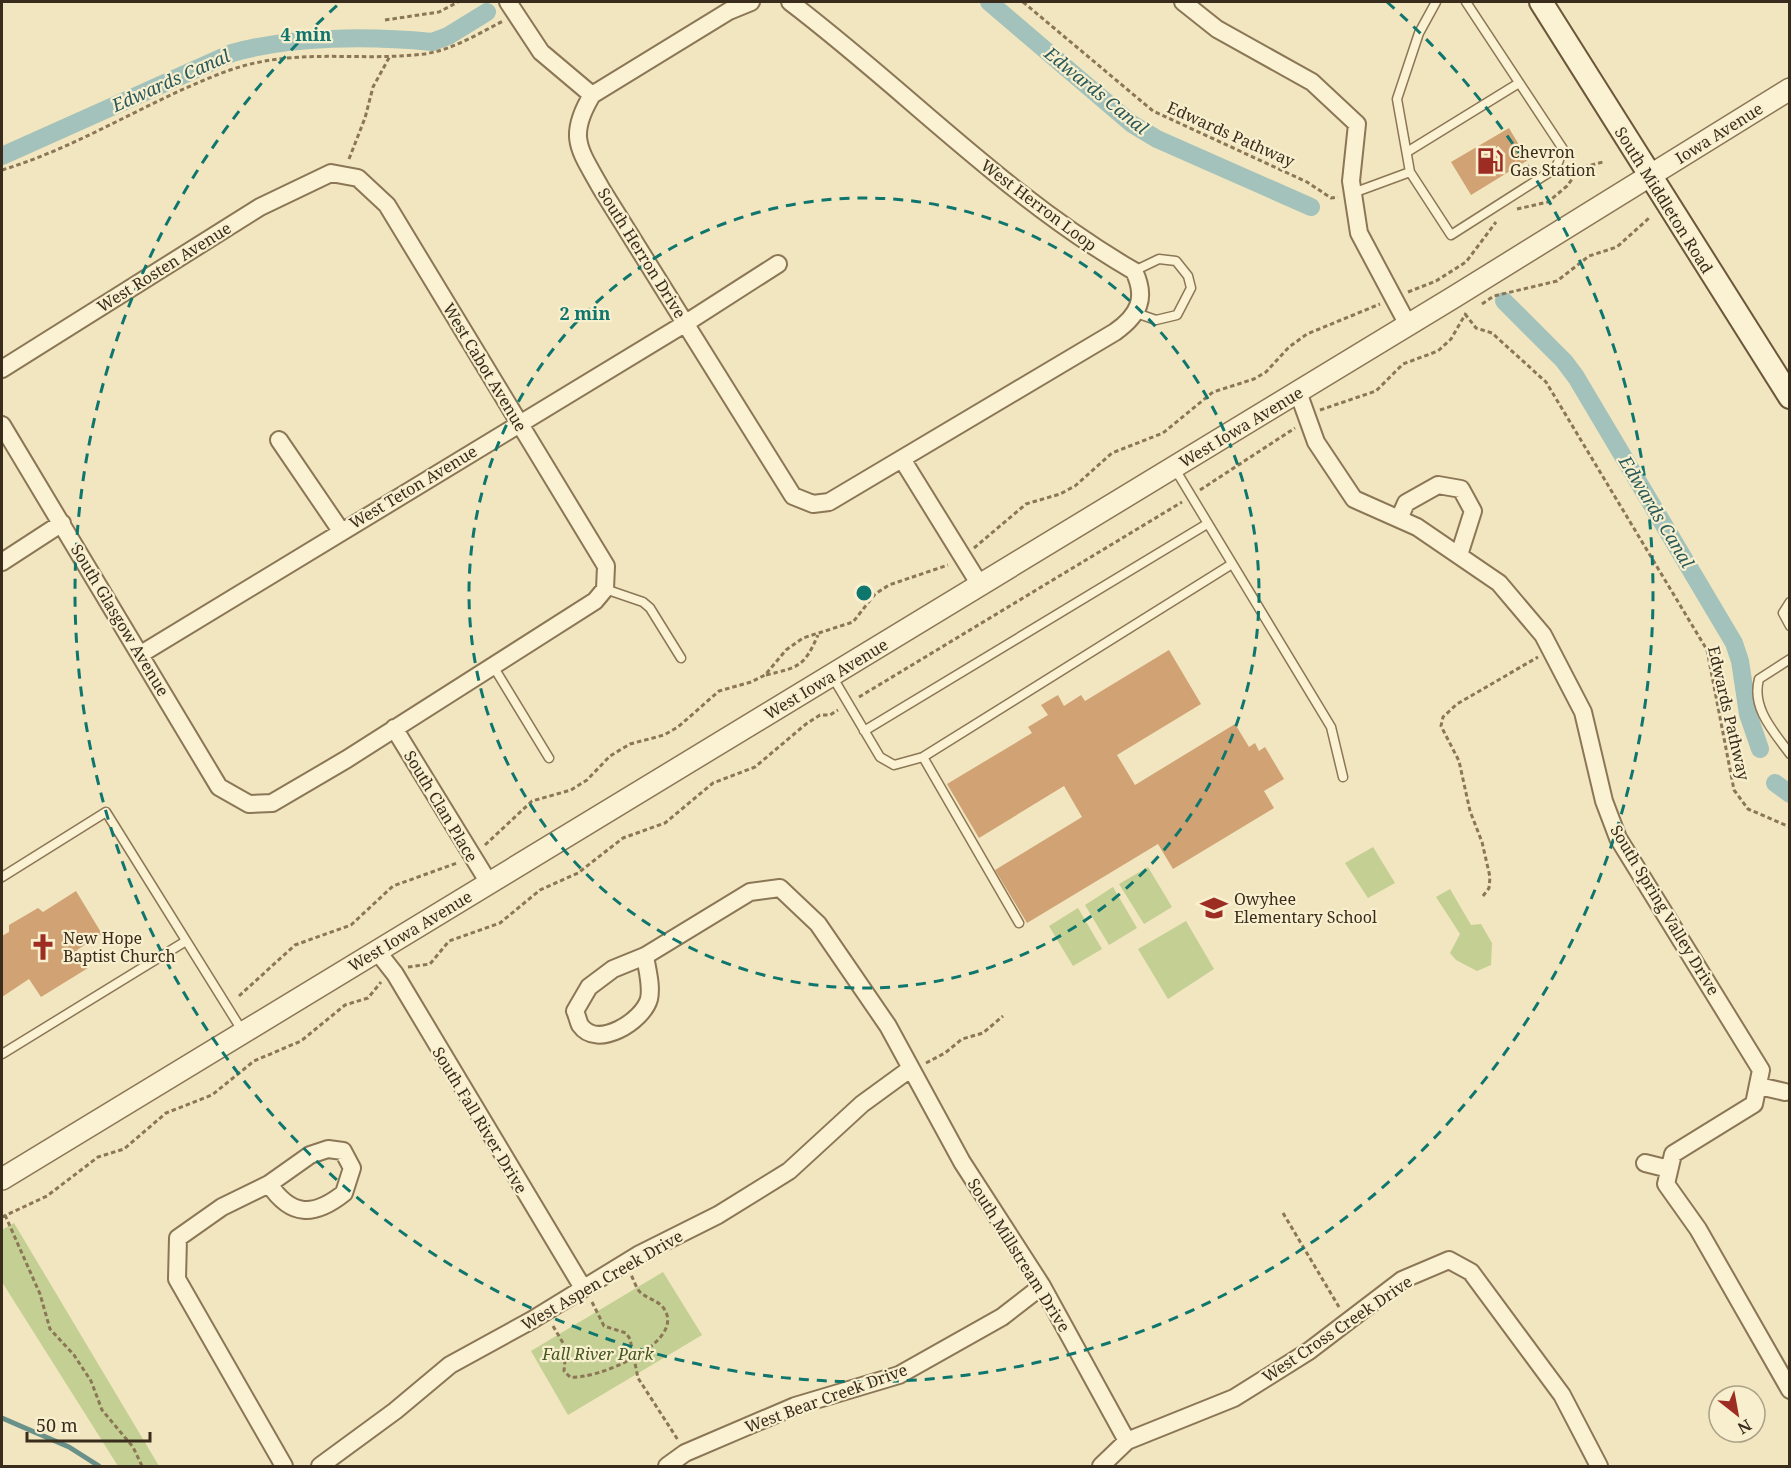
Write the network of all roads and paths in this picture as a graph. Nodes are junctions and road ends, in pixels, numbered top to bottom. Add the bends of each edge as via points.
1 (458, 2) edge
2 (751, 2) edge
3 (790, 2) edge
4 (1023, 2) edge
5 (1436, 2) edge
6 (1466, 2) edge
7 (1540, 2) edge
8 (1188, 3) edge
9 (512, 8) edge
10 (385, 20) dead end
11 (390, 56) junction
12 (1519, 83) junction
13 (1790, 88) edge
14 (592, 95) junction
15 (1407, 152) junction
16 (1603, 162) dead end
17 (2, 170) edge
18 (1410, 172) junction
19 (338, 174) junction
20 (1649, 178) junction
21 (1353, 193) junction
22 (1513, 210) dead end
23 (1502, 217) dead end
24 (1649, 218) dead end
25 (778, 264) dead end
26 (1134, 271) junction
27 (1394, 298) junction
28 (1459, 306) junction
29 (1136, 313) junction
30 (686, 323) junction
31 (1408, 325) junction
32 (2, 369) edge
33 (1298, 392) junction
34 (1790, 397) edge
35 (1307, 419) junction
36 (519, 423) junction
37 (2, 425) edge
38 (279, 440) dead end
39 (902, 459) junction
40 (1174, 468) junction
41 (1191, 497) junction
42 (1399, 519) junction
43 (62, 523) junction
44 (1207, 524) junction
45 (341, 531) junction
46 (1459, 555) junction
47 (962, 556) junction
48 (2, 562) edge
49 (1232, 564) junction
50 (980, 585) junction
51 (605, 589) junction
52 (1790, 602) edge
53 (1790, 626) edge
54 (818, 634) junction
55 (1550, 650) junction
56 (141, 654) junction
57 (681, 658) dead end
58 (1790, 659) edge
59 (493, 666) junction
60 (764, 675) junction
61 (831, 676) junction
62 (849, 704) junction
63 (394, 728) junction
64 (864, 731) junction
65 (1790, 754) edge
66 (923, 757) junction
67 (549, 758) dead end
68 (1343, 777) dead end
69 (1790, 827) edge
70 (470, 856) junction
71 (2, 877) edge
72 (489, 883) junction
73 (1483, 896) dead end
74 (1019, 923) dead end
75 (186, 941) junction
76 (377, 951) junction
77 (645, 956) junction
78 (395, 974) junction
79 (239, 996) dead end
80 (1003, 1016) dead end
81 (243, 1032) junction
82 (2, 1053) edge
83 (910, 1069) junction
84 (1759, 1086) junction
85 (1785, 1092) dead end
86 (1645, 1163) dead end
87 (1669, 1169) junction
88 (2, 1179) edge
89 (269, 1184) junction
90 (1284, 1213) dead end
91 (3, 1216) edge
92 (624, 1264) junction
93 (1042, 1286) junction
94 (583, 1288) junction
95 (545, 1312) junction
96 (1347, 1322) junction
97 (633, 1357) junction
98 (1790, 1390) edge
99 (1127, 1441) junction
100 (685, 1453) junction
101 (1593, 1465) edge
102 (142, 1467) edge
103 (284, 1467) edge
104 (320, 1467) edge
105 (667, 1467) edge
106 (1101, 1467) edge

1 - 10 path via 439,12
2 - 14 street via 729,11
3 - 26 street, West Herron Loop via 1041,211
4 - 21 path, Edwards Pathway via 1153,111 1307,182 1331,198
5 - 15 lane via 1419,33 1397,99
6 - 12 lane
7 - 20 main road, South Middleton Road
8 - 21 street via 1217,29 1312,82 1357,124
9 - 11 path via 452,47 426,54
9 - 14 street via 541,51
11 - 17 path via 280,57 230,70 108,128
11 - 19 path via 373,87
12 - 15 lane
12 - 18 lane via 1563,149 1556,168 1451,236
13 - 20 street, Iowa Avenue
14 - 30 street, South Herron Drive via 580,114 576,132 581,153
15 - 18 lane
16 - 22 path via 1580,168 1548,202
18 - 21 lane
19 - 32 street, West Rosten Avenue via 260,207
19 - 36 street, West Cabot Avenue via 357,178 387,205
20 - 28 street, West Iowa Avenue
20 - 34 main road, South Middleton Road
21 - 27 street via 1359,232
23 - 27 path via 1466,262 1436,281
24 - 28 path via 1617,247 1589,256 1557,281
25 - 30 street, West Teton Avenue
26 - 29 street via 1142,297
26 - 29 lane via 1159,259 1176,261 1188,276 1191,288 1177,315 1156,320
27 - 31 street
27 - 47 path via 1307,334 1266,372 1213,392 1163,434 1112,453 1076,486 1026,504
28 - 31 street, West Iowa Avenue
28 - 35 path via 1451,339 1438,351 1403,364 1376,391 1324,408
28 - 69 path, Edwards Pathway via 1476,328 1492,333 1546,382 1707,650 1734,789 1748,808
29 - 39 street via 1115,332
30 - 36 street, West Teton Avenue
30 - 39 street, South Herron Drive via 793,496 813,504 829,502
31 - 33 street, West Iowa Avenue
33 - 35 street, South Spring Valley Drive
33 - 40 street, West Iowa Avenue
35 - 41 path
35 - 42 street, South Spring Valley Drive via 1316,442 1354,499
36 - 45 street, West Teton Avenue
36 - 51 street, West Cabot Avenue via 606,566
37 - 43 street, South Glasgow Avenue
38 - 45 street
39 - 47 street
40 - 41 lane
40 - 50 street, West Iowa Avenue
41 - 44 lane
41 - 62 path
42 - 46 street, South Spring Valley Drive via 1417,526
42 - 46 street via 1406,503 1438,485 1461,489 1473,511
43 - 48 street
43 - 56 street, South Glasgow Avenue
44 - 49 lane
44 - 64 lane
45 - 56 street, West Teton Avenue
46 - 55 street, South Spring Valley Drive via 1499,583 1543,635
47 - 50 street
47 - 54 path via 941,569 889,585 876,594 853,622
49 - 66 lane
49 - 68 lane via 1331,727
50 - 61 street, West Iowa Avenue
51 - 57 lane via 650,608
51 - 59 street via 595,602
52 - 53 lane via 1783,613
54 - 60 path via 803,638 786,650
54 - 60 path via 807,659 788,670
55 - 73 path via 1457,704 1443,717 1441,726 1459,761 1490,877
55 - 84 street, South Spring Valley Drive via 1583,712 1604,801 1618,838 1761,1070
56 - 63 street, South Glasgow Avenue via 219,787 249,804 272,803
58 - 65 lane via 1759,679 1756,690 1761,713
59 - 63 street
59 - 67 lane
60 - 70 path via 718,691 678,727 630,744 571,790 532,801 484,848
61 - 62 lane
61 - 72 street, West Iowa Avenue
62 - 64 lane
62 - 78 path via 806,724 755,767 713,783 665,823 623,838 578,873 540,890 500,923 449,941 430,964 407,967
63 - 70 street, South Clan Place
64 - 66 lane via 880,757 894,765
66 - 74 lane
70 - 72 street, South Clan Place
70 - 79 path via 434,874 393,886 351,925 295,945
71 - 75 lane via 106,812
72 - 76 street, West Iowa Avenue
75 - 81 lane
75 - 82 lane
76 - 78 street, South Fall River Drive
76 - 81 street, West Iowa Avenue
77 - 77 street via 649,998 638,1015 624,1026 602,1034 580,1026 575,1011 589,987 613,969
77 - 83 street, South Millstream Drive via 750,892 780,888 818,924 888,1026
78 - 91 path via 377,985 368,998 345,1005 300,1041 254,1061 213,1095 166,1113 124,1149 98,1157 47,1196
78 - 94 street, South Fall River Drive
80 - 83 path via 983,1033 962,1039 945,1053
81 - 88 street, West Iowa Avenue
83 - 92 street, West Aspen Creek Drive via 862,1104 789,1171 718,1215
83 - 93 street, South Millstream Drive via 962,1162
84 - 85 street
84 - 87 street via 1754,1104 1673,1154
86 - 87 street
87 - 98 street via 1666,1184 1698,1229
89 - 89 street via 286,1204 304,1212 344,1193 352,1168 343,1151 328,1149 310,1155
89 - 103 street via 238,1197 178,1238 177,1279
90 - 96 path
91 - 102 path via 40,1294 50,1329 74,1355 91,1381 102,1410 133,1447
92 - 94 street, West Aspen Creek Drive
92 - 97 path via 639,1291 662,1304 668,1317 666,1331 656,1343
93 - 99 street, South Millstream Drive
93 - 100 street, West Bear Creek Drive via 1002,1317 899,1375 795,1406
94 - 95 street, West Aspen Creek Drive
94 - 97 path via 604,1326 630,1339
95 - 97 path via 566,1348 564,1371 570,1377 605,1371
95 - 104 street, West Aspen Creek Drive via 450,1365
96 - 99 street, West Cross Creek Drive via 1234,1398
96 - 101 street, West Cross Creek Drive via 1402,1280 1449,1260 1472,1272 1562,1395
97 - 100 path via 638,1378
99 - 106 street, West Cross Creek Drive
100 - 105 street, West Bear Creek Drive

